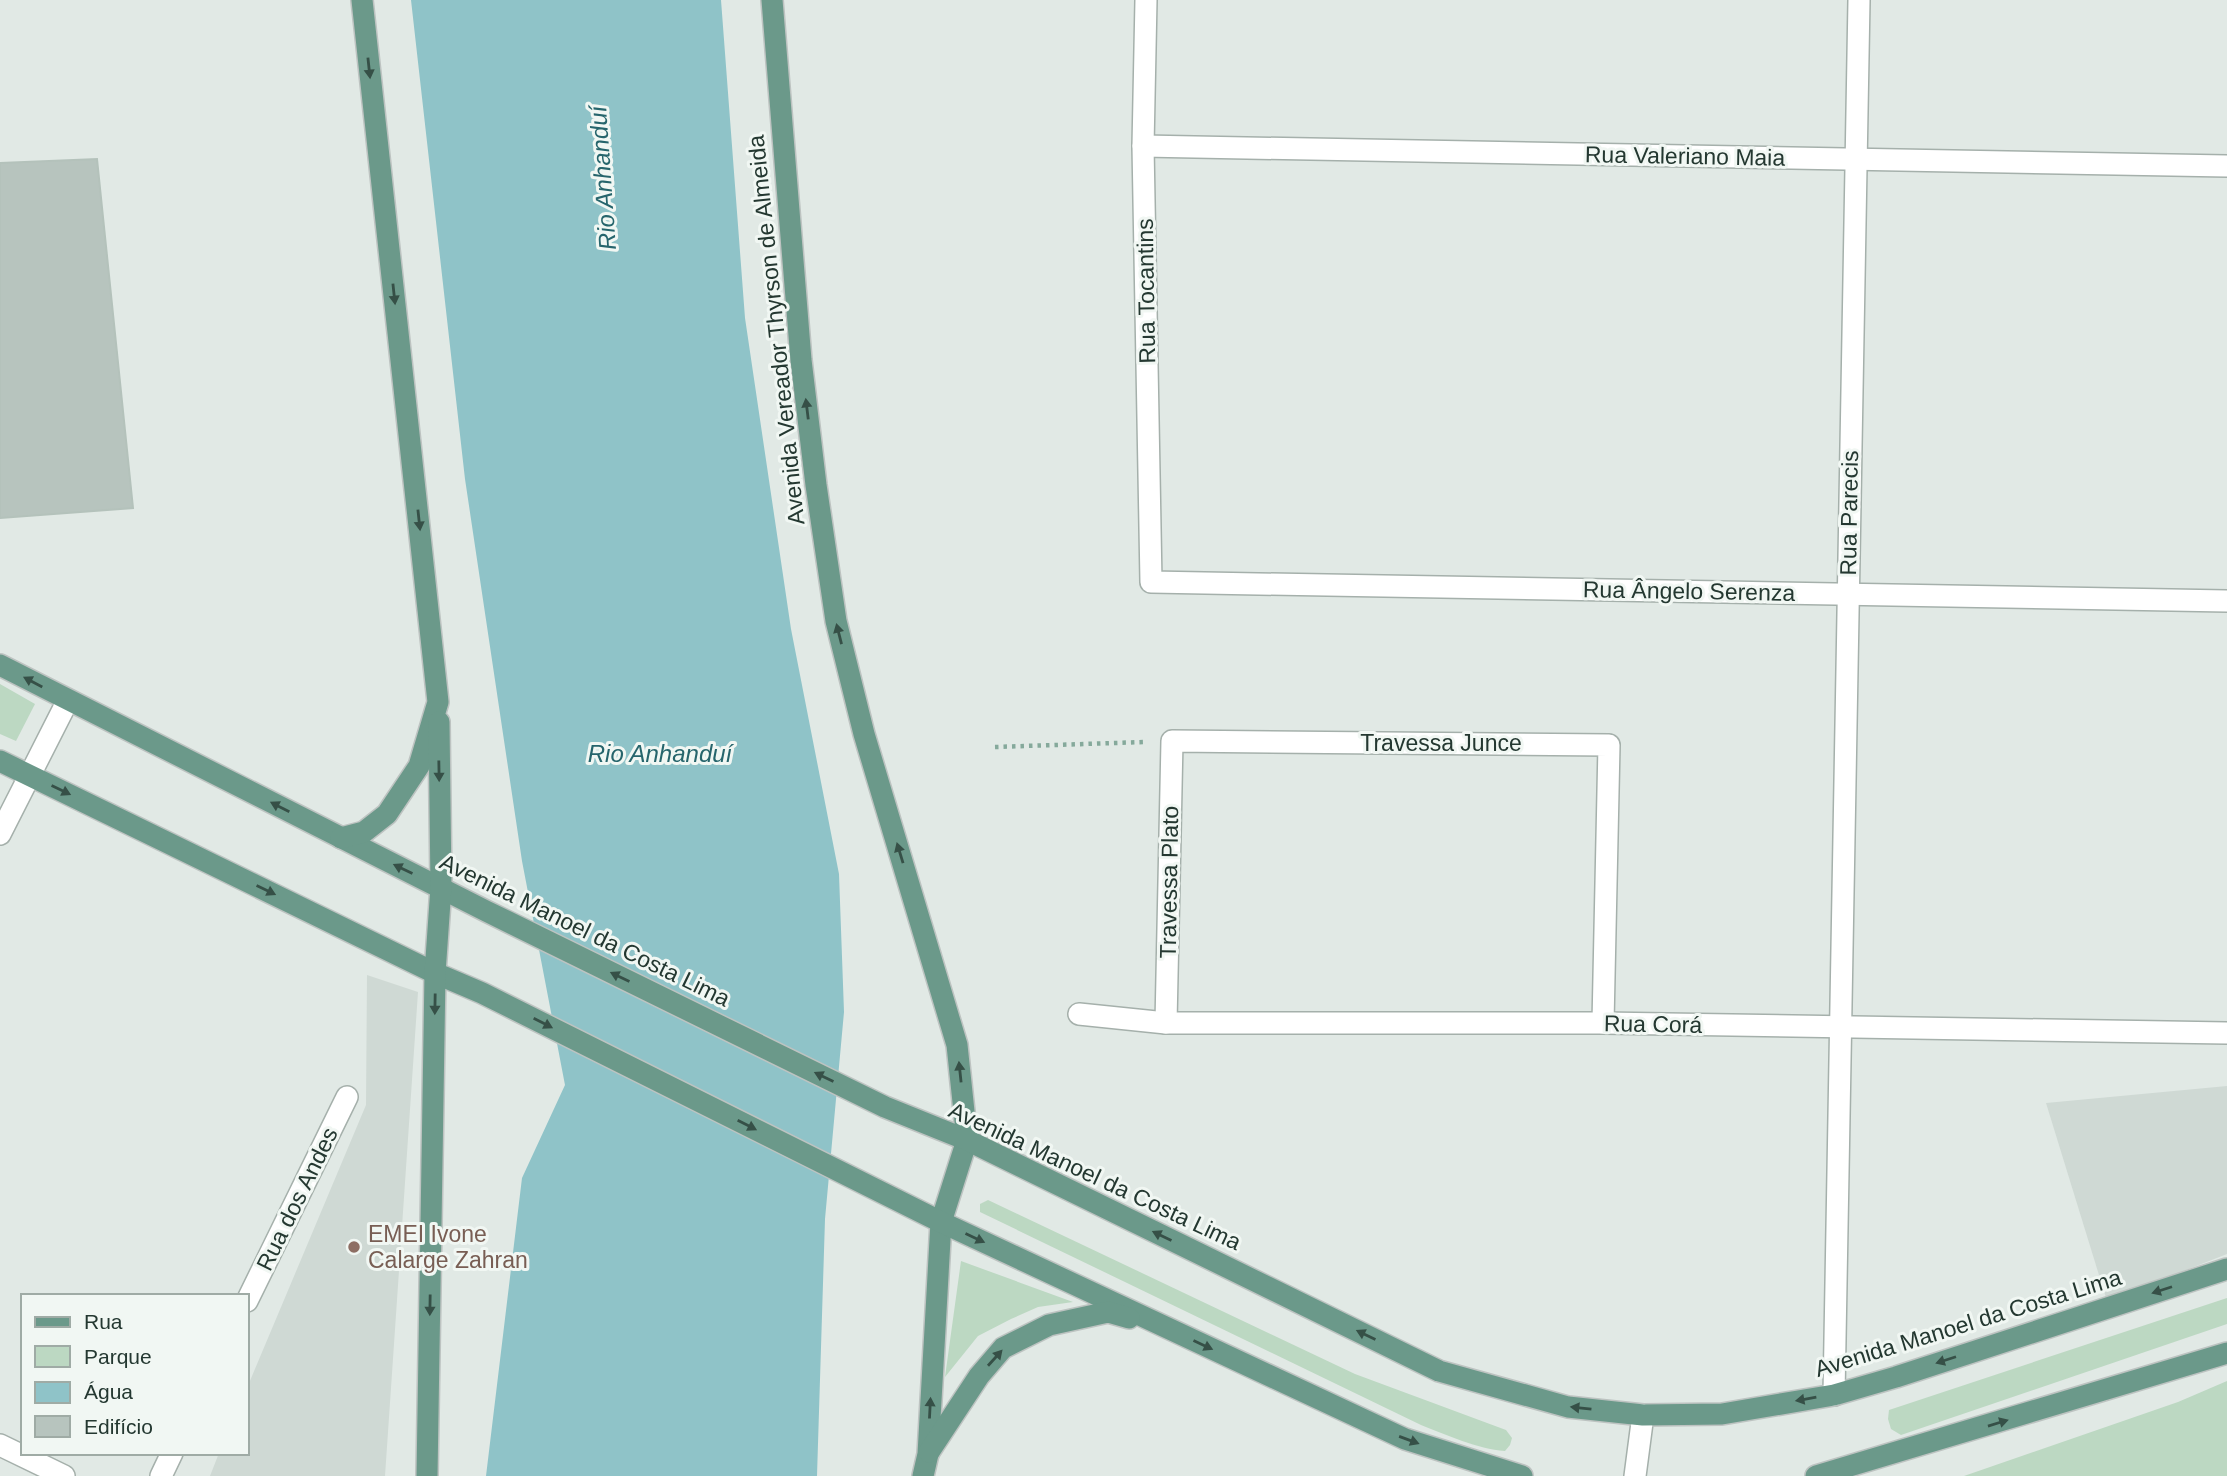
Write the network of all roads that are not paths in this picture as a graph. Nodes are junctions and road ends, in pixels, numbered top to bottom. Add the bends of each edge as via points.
1 (362, 0) edge
2 (772, 0) edge
3 (1146, 0) edge
4 (1859, 0) edge
5 (1143, 146) junction
6 (1856, 159) junction
7 (2227, 166) edge
8 (1151, 582) joint
9 (1848, 594) junction
10 (2227, 601) edge
11 (0, 665) edge
12 (68, 700) junction
13 (438, 702) junction
14 (1172, 741) joint
15 (0, 761) edge
16 (29, 775) junction
17 (0, 834) edge
18 (341, 838) junction
19 (441, 887) junction
20 (435, 973) junction
21 (1079, 1014) dead end
22 (1166, 1023) junction
23 (1603, 1023) junction
24 (1840, 1027) junction
25 (2227, 1033) edge
26 (347, 1097) dead end
27 (967, 1140) junction
28 (941, 1222) junction
29 (2227, 1269) edge
30 (248, 1299) edge
31 (1161, 1326) junction
32 (2227, 1353) edge
33 (1834, 1395) junction
34 (1643, 1415) junction
35 (0, 1445) edge
36 (928, 1454) junction
37 (171, 1455) edge
38 (64, 1476) edge
39 (161, 1476) edge
40 (427, 1476) edge
41 (923, 1476) edge
42 (1522, 1476) edge
43 (1635, 1476) edge
44 (1816, 1476) edge

1 -> 13 main road
27 -> 2 main road, Avenida Vereador Thyrson de Almeida via 957,1045 864,734 836,621 801,360
3 - 5 street, Rua Tocantins
4 - 6 street, Rua Parecis
5 - 6 street, Rua Valeriano Maia
5 - 8 street, Rua Tocantins
6 - 7 street, Rua Valeriano Maia
6 - 9 street, Rua Parecis
8 - 9 street, Rua Ângelo Serenza
9 - 10 street, Rua Ângelo Serenza
9 - 24 street, Rua Parecis
12 -> 11 main road, Avenida Manoel da Costa Lima
12 - 16 street
18 -> 12 main road, Avenida Manoel da Costa Lima
13 - 18 main road via 419,766 387,814 364,832
13 -> 19 main road
14 - 22 street, Travessa Plato
14 - 23 street, Travessa Junce via 1609,745
15 - 16 main road
16 - 17 street
16 -> 20 main road
19 -> 18 main road, Avenida Manoel da Costa Lima
19 - 20 main road
27 -> 19 main road, Avenida Manoel da Costa Lima via 886,1107
20 -> 28 main road
20 -> 40 main road
21 - 22 street, Rua Corá
22 - 23 street, Rua Corá
23 - 24 street, Rua Corá
24 - 25 street, Rua Corá
24 - 33 street, Rua Parecis
26 - 30 street, Rua dos Andes
27 - 28 main road
34 -> 27 main road, Avenida Manoel da Costa Lima via 1568,1406 1439,1371
28 -> 31 main road
36 -> 28 main road
29 -> 33 main road, Avenida Manoel da Costa Lima
36 -> 31 main road via 1003,1348 1049,1325 1108,1312
31 -> 42 main road via 1405,1439
44 -> 32 main road
33 -> 34 main road, Avenida Manoel da Costa Lima via 1722,1414
34 - 43 street
35 - 38 street
36 - 41 main road
37 - 39 street

